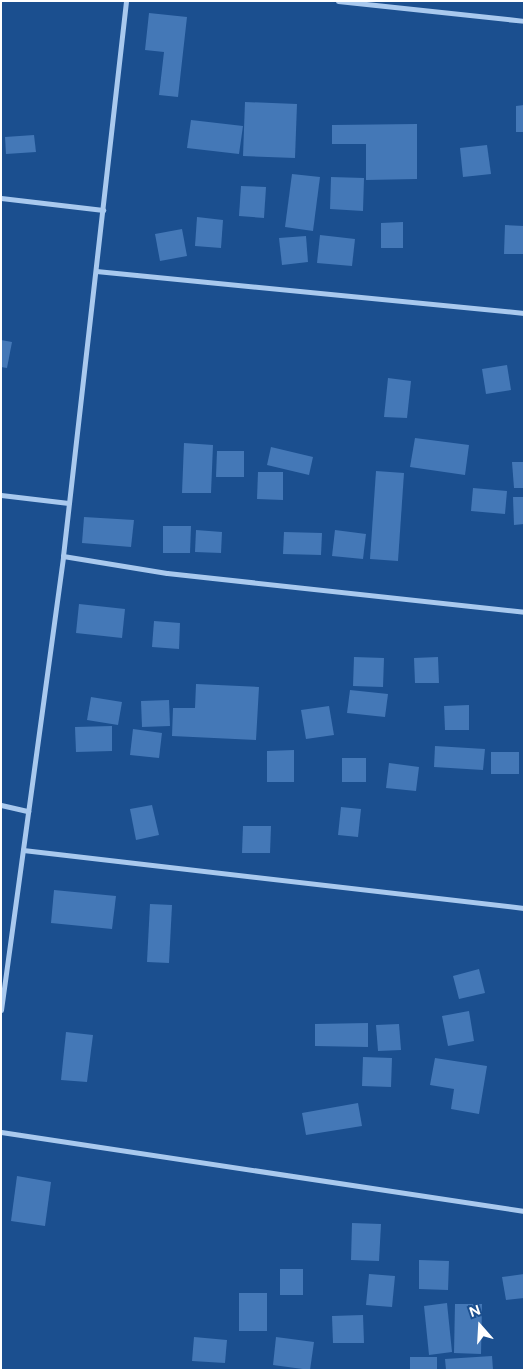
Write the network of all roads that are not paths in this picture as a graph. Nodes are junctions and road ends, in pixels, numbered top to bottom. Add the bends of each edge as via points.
1 (126, 1) edge
2 (338, 1) edge
3 (524, 21) edge
4 (1, 198) edge
5 (103, 210) junction
6 (96, 271) junction
7 (524, 313) edge
8 (1, 495) edge
9 (69, 503) junction
10 (63, 556) junction
11 (524, 612) edge
12 (1, 806) edge
13 (28, 811) junction
14 (23, 850) junction
15 (524, 908) edge
16 (1, 1010) edge
17 (1, 1132) edge
18 (524, 1210) edge

1 - 5 street
2 - 3 street
4 - 5 street
5 - 6 street
6 - 7 street
6 - 9 street
8 - 9 street
9 - 10 street
10 - 11 street via 167,574
10 - 13 street
12 - 13 street
13 - 14 street
14 - 15 street
14 - 16 street
17 - 18 street

